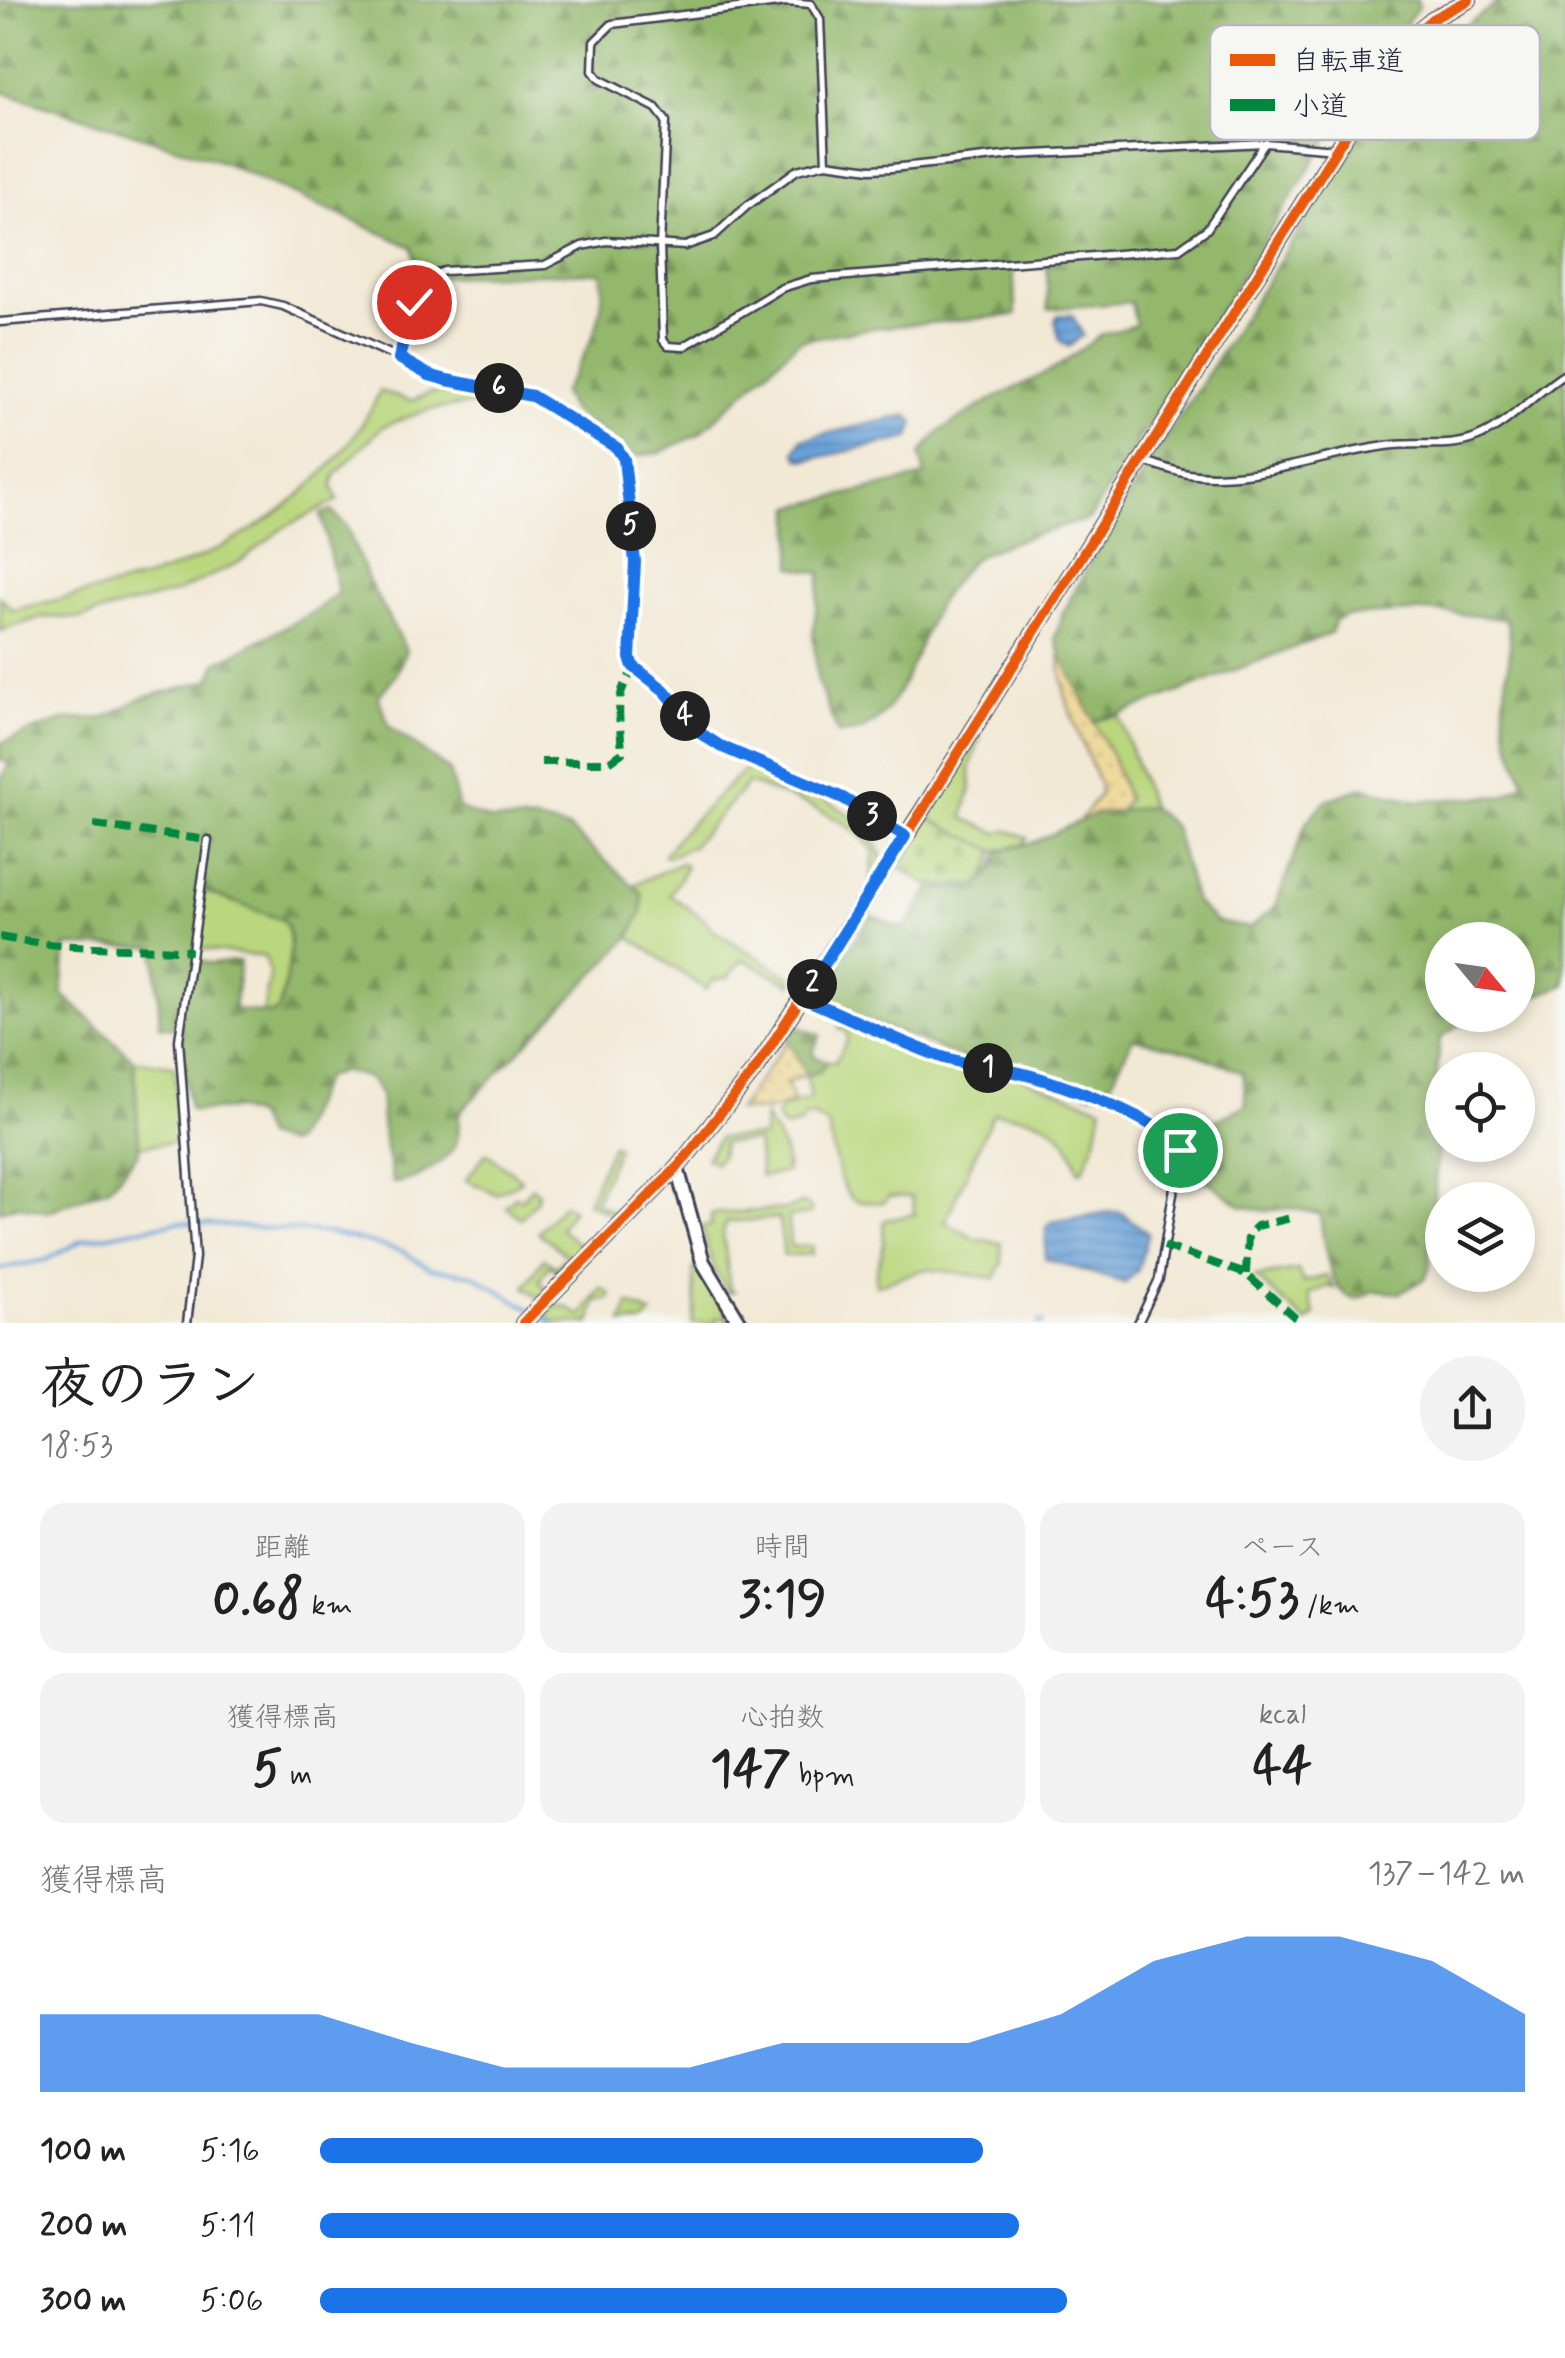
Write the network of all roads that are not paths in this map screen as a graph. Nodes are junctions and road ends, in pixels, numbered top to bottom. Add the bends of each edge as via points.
1 (1469, 0) edge
2 (1425, 25) edge
3 (1343, 140) edge
4 (1265, 143) junction
5 (1337, 149) junction
6 (826, 163) junction
7 (660, 246) junction
8 (0, 322) edge
9 (399, 358) junction
10 (1565, 374) edge
11 (1142, 460) junction
12 (905, 836) junction
13 (208, 840) dead end
14 (803, 998) junction
15 (676, 1168) junction
16 (187, 1323) edge
17 (523, 1323) edge
18 (740, 1323) edge
19 (1138, 1323) edge

1 - 2 street
3 - 5 street
4 - 5 lane
4 - 6 lane via 871,169
4 - 7 lane via 1207,230 1179,249 812,279 782,288 683,346 663,340
5 - 11 street
6 - 7 lane via 797,170 714,236
6 - 7 lane via 820,19 810,4 612,24 594,42 593,72 656,108 666,121
7 - 9 lane via 606,241 545,265 430,274
8 - 9 lane via 262,300
9 - 12 lane via 429,375 532,396 617,448 624,459 635,562 633,666 720,746 843,798
10 - 11 lane via 1502,424 1452,444 1393,445 1237,473 1188,474
11 - 12 street
12 - 14 street
13 - 16 lane via 178,1040 195,1257
14 - 15 street
14 - 19 lane via 936,1055 1064,1088 1176,1141 1180,1150 1159,1279
15 - 17 street
15 - 18 street via 704,1262

